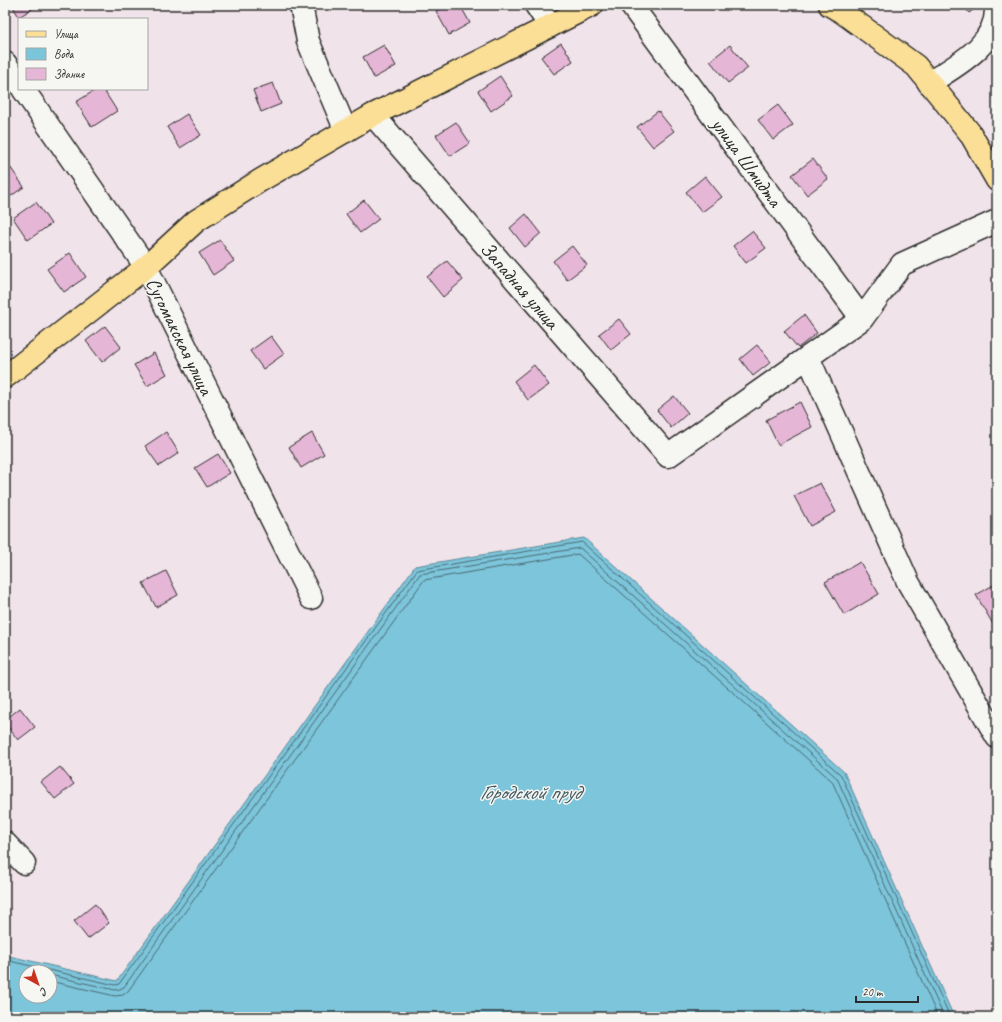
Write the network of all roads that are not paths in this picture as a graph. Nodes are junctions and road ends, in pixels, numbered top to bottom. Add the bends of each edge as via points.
1 (301, 5) edge
2 (536, 5) edge
3 (592, 5) edge
4 (631, 5) edge
5 (830, 5) edge
6 (996, 5) edge
7 (550, 26) junction
8 (5, 63) edge
9 (18, 82) edge
10 (929, 83) junction
11 (24, 90) edge
12 (373, 115) junction
13 (346, 131) junction
14 (997, 180) edge
15 (997, 221) edge
16 (146, 267) junction
17 (862, 319) junction
18 (808, 357) junction
19 (5, 377) edge
20 (311, 598) dead end
21 (997, 737) edge
22 (5, 843) edge
23 (24, 863) dead end

1 - 13 street via 308,41
2 - 7 street
3 - 7 main road
4 - 17 street, улица Шмидта
5 - 10 main road via 916,66
6 - 10 street via 997,13 992,29 983,44
7 - 12 main road
8 - 9 street
10 - 14 main road via 970,132
11 - 16 street, Сугомакская улица
12 - 13 main road
12 - 18 street, Западная улица via 668,456
13 - 16 main road via 196,221
15 - 17 street via 902,264
16 - 19 main road
16 - 20 street, Сугомакская улица
17 - 18 street
18 - 21 street via 908,582
22 - 23 street

